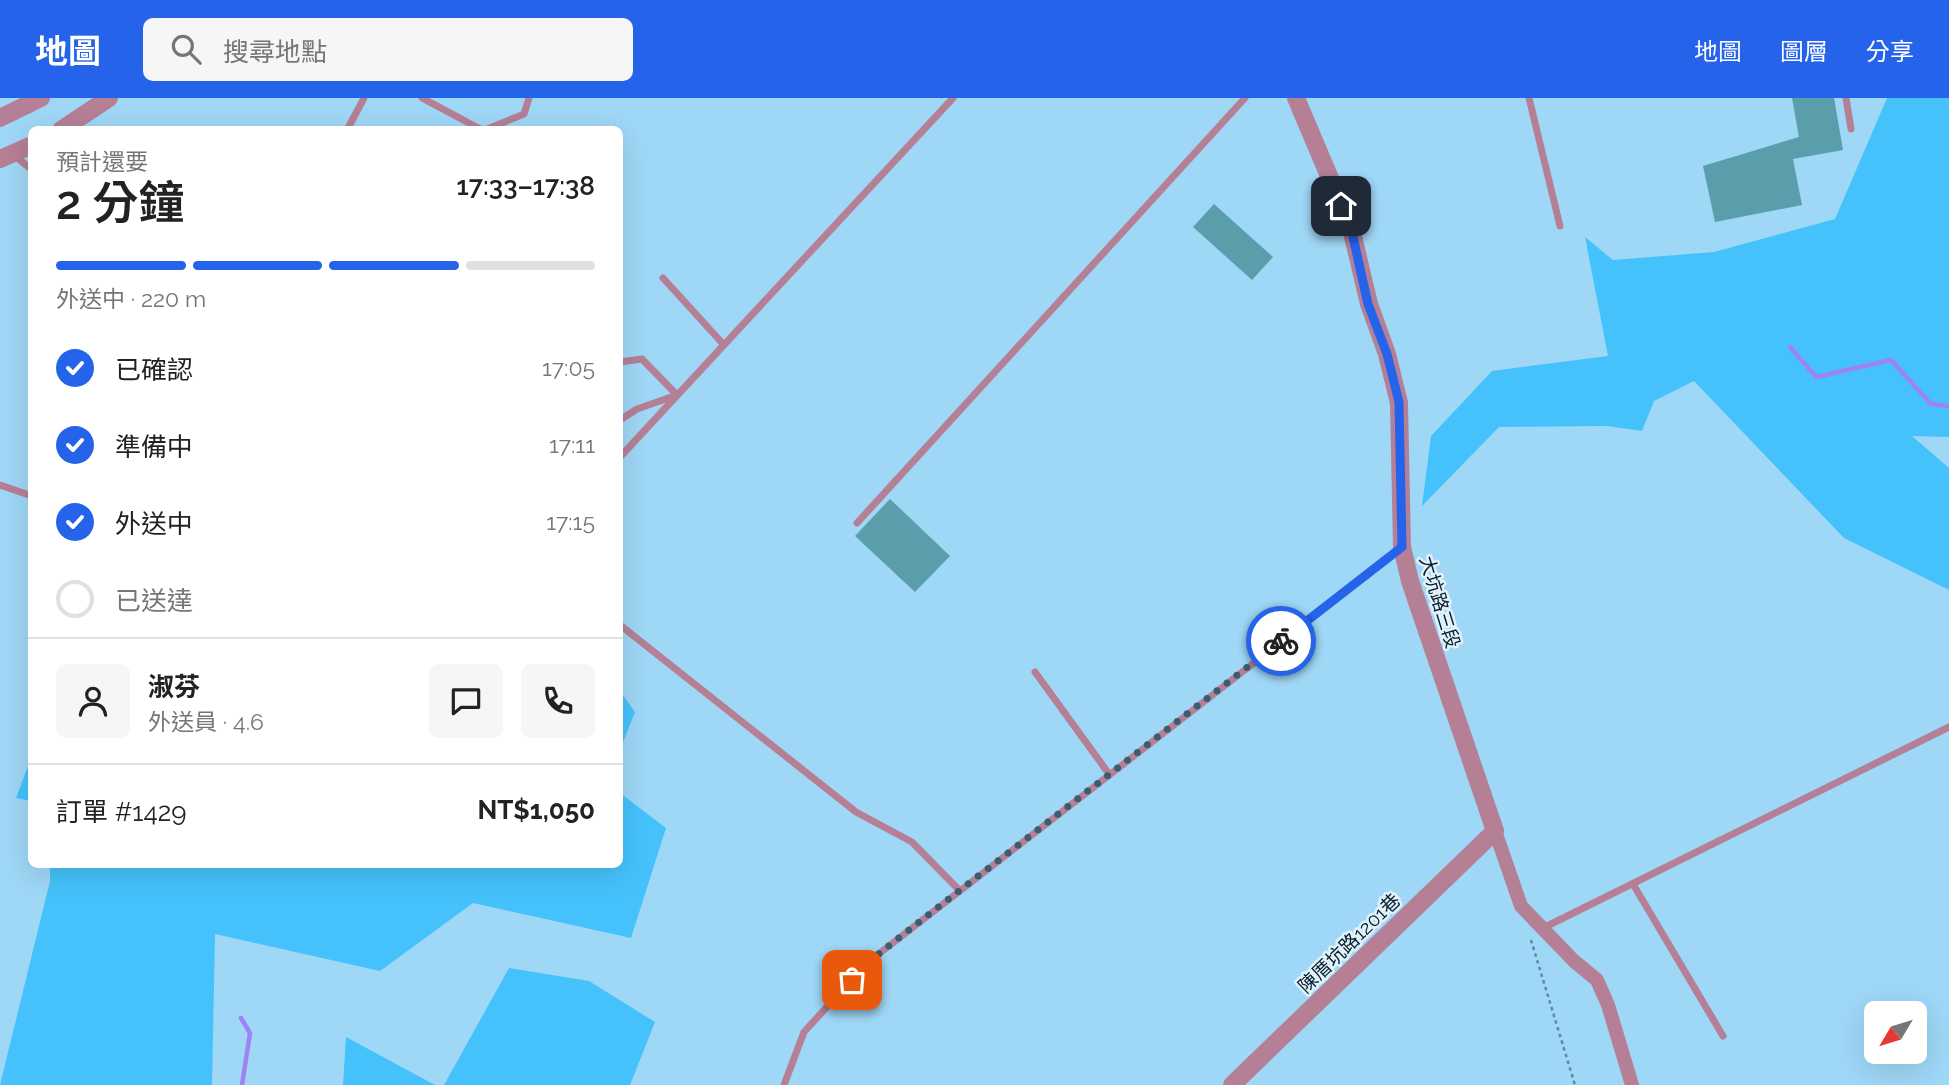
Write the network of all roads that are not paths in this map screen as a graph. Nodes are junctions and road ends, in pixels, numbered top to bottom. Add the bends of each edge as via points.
1 (41, 98) edge
2 (109, 98) edge
3 (364, 98) edge
4 (422, 98) edge
5 (529, 98) edge
6 (953, 98) edge
7 (1245, 98) edge
8 (1296, 98) edge
9 (1529, 98) edge
10 (1846, 98) edge
11 (0, 118) edge
12 (67, 126) edge
13 (349, 126) edge
14 (476, 126) edge
15 (494, 126) edge
16 (1851, 129) dead end
17 (28, 147) edge
18 (7, 157) edge
19 (28, 168) edge
20 (1560, 226) dead end
21 (663, 278) dead end
22 (724, 345) junction
23 (623, 362) edge
24 (677, 395) junction
25 (623, 418) edge
26 (623, 454) edge
27 (0, 485) edge
28 (28, 495) edge
29 (858, 523) dead end
30 (1402, 547) junction
31 (623, 627) edge
32 (1035, 673) dead end
33 (1949, 727) edge
34 (1109, 774) junction
35 (1495, 831) junction
36 (1633, 884) junction
37 (959, 890) junction
38 (1536, 931) junction
39 (1723, 1036) dead end
40 (784, 1085) edge
41 (1232, 1085) edge
42 (1632, 1085) edge

1 - 11 street
2 - 12 street
3 - 13 lane
4 - 14 lane
5 - 15 lane via 524,114
6 - 22 lane
7 - 29 lane
8 - 30 street, 大坑路三段 via 1351,228 1368,304 1399,402
9 - 20 lane
10 - 16 lane
17 - 18 street
18 - 19 lane
21 - 22 lane
22 - 24 lane
23 - 24 lane via 642,359
24 - 25 lane via 637,408
24 - 26 lane
27 - 28 lane
30 - 34 lane
30 - 35 street, 大坑路三段
31 - 37 lane via 856,812 912,842
32 - 34 lane
33 - 36 lane
34 - 37 lane
35 - 38 street, 大坑路三段 via 1521,906
35 - 41 street, 陳厝坑路1201巷
36 - 38 lane
36 - 39 lane
37 - 40 lane via 867,963 804,1032
38 - 42 street, 大坑路三段 via 1597,980

